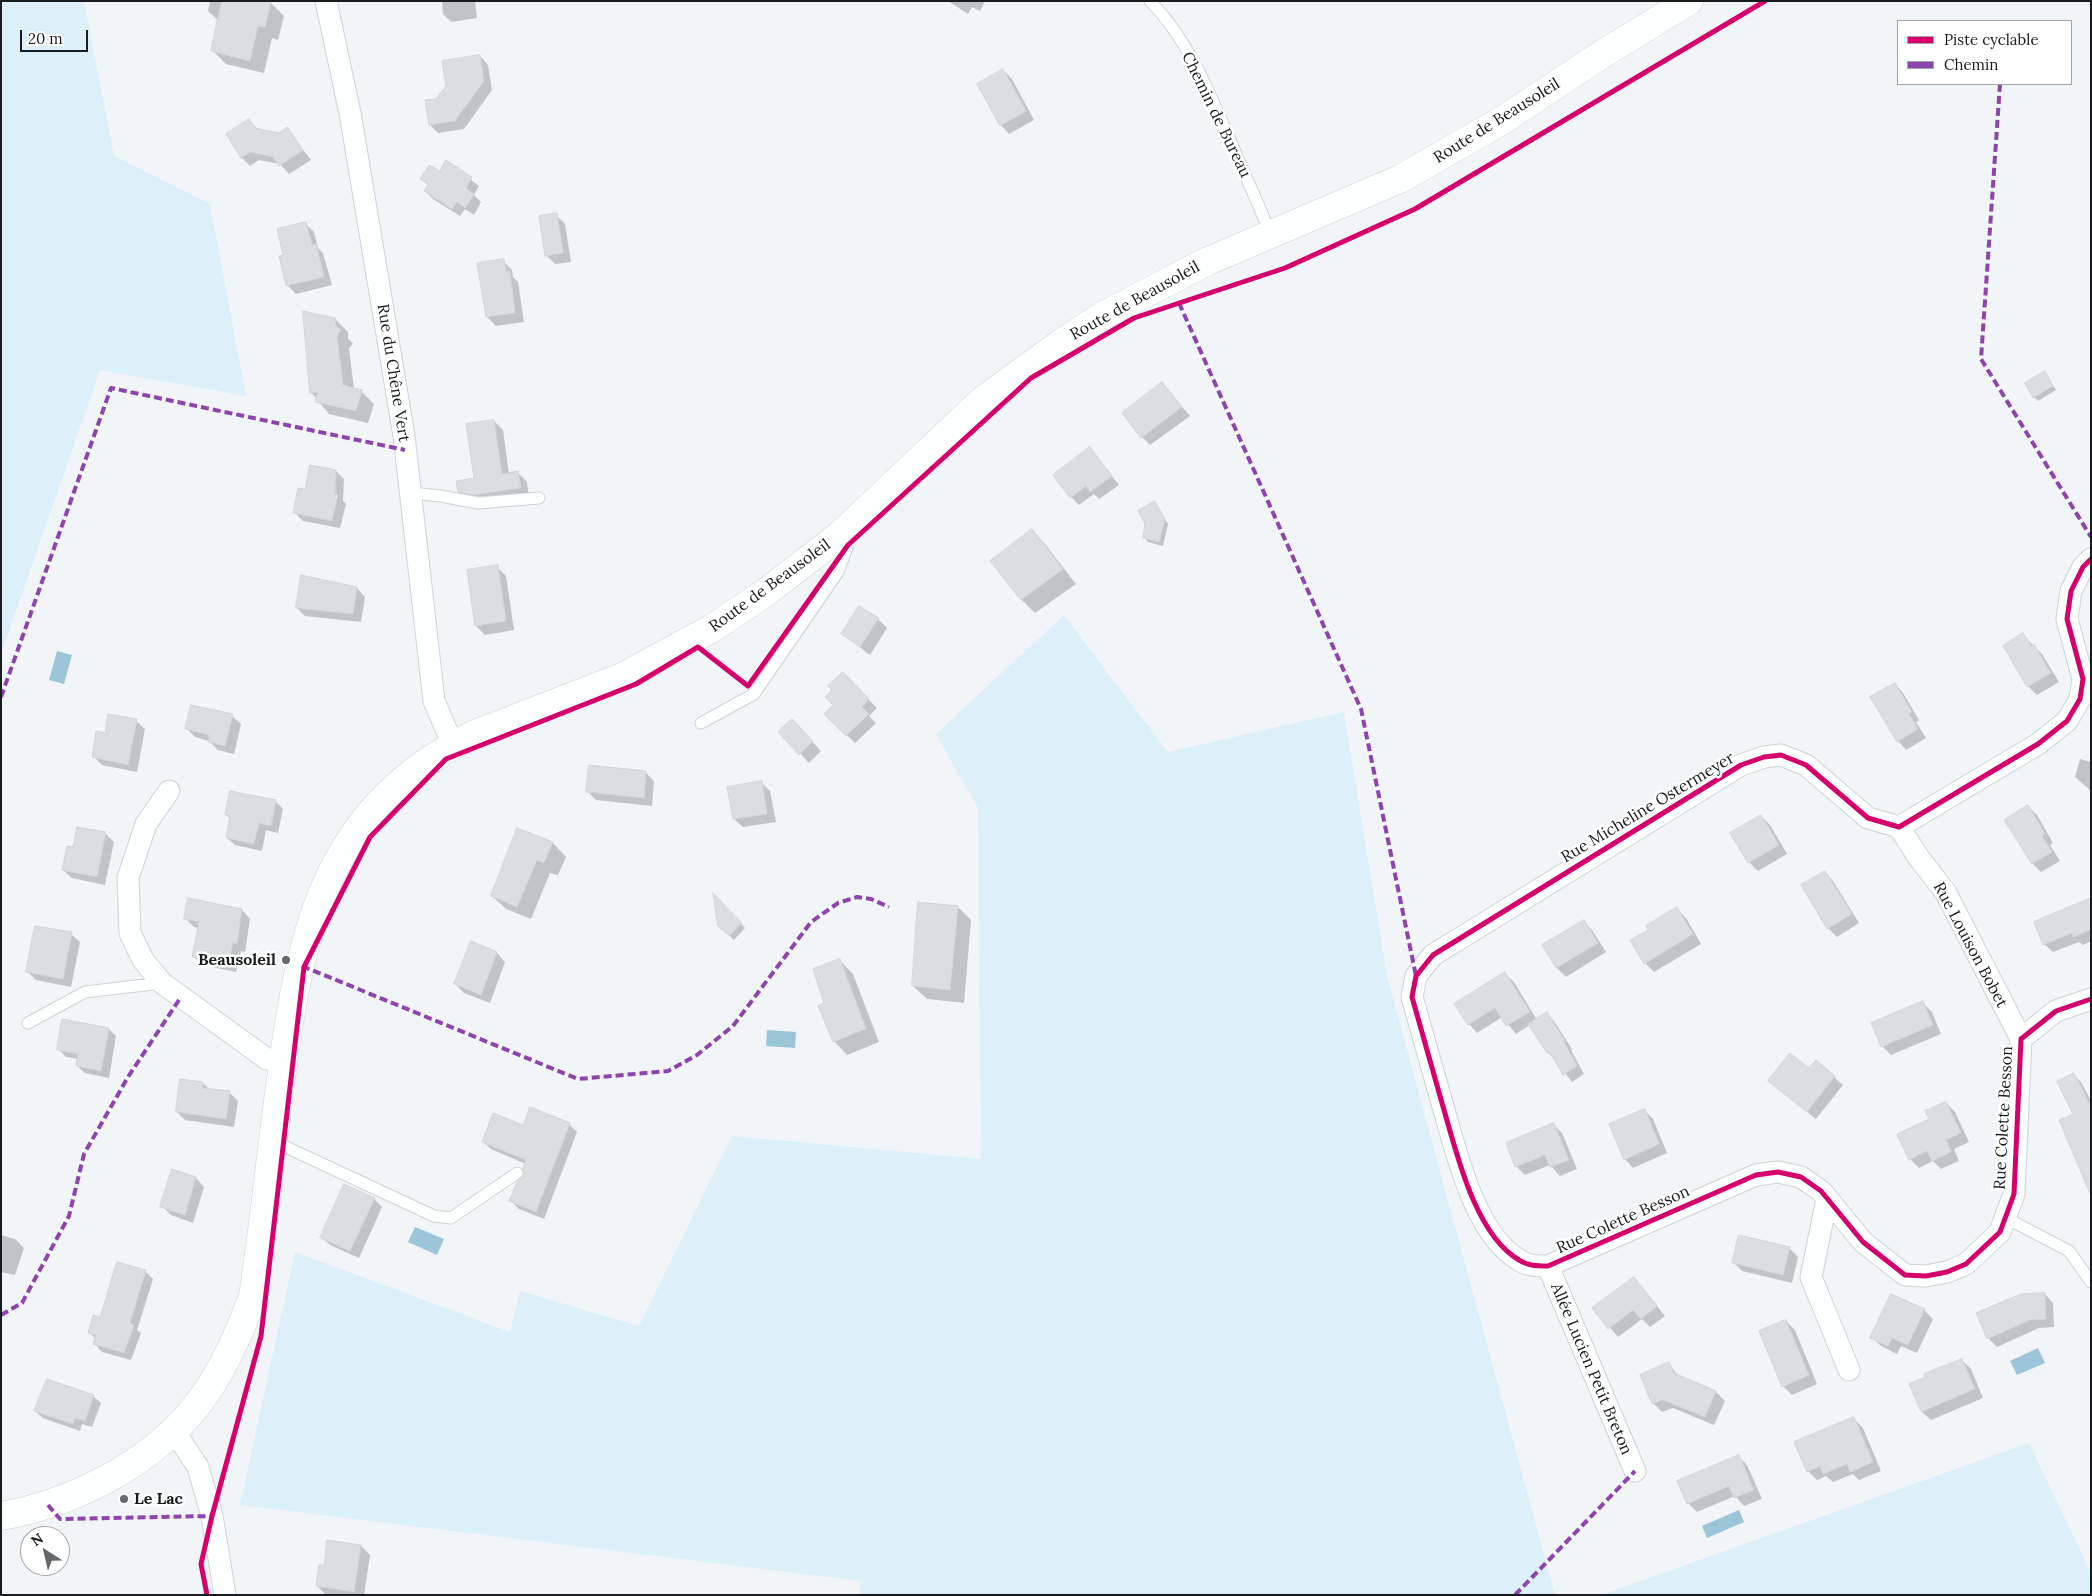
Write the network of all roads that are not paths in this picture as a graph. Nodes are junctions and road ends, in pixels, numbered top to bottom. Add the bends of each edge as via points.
1 (326, 1) edge
2 (1150, 1) edge
3 (1689, 1) edge
4 (1270, 235) junction
5 (411, 493) junction
6 (539, 498) dead end
7 (839, 536) junction
8 (2091, 559) edge
9 (701, 723) dead end
10 (453, 745) junction
11 (169, 791) dead end
12 (1899, 827) junction
13 (162, 983) junction
14 (2091, 999) edge
15 (28, 1024) dead end
16 (2021, 1039) junction
17 (283, 1062) junction
18 (273, 1141) junction
19 (518, 1173) dead end
20 (1827, 1199) junction
21 (2006, 1218) junction
22 (1548, 1266) junction
23 (2091, 1282) edge
24 (1849, 1370) dead end
25 (175, 1432) junction
26 (1634, 1471) dead end
27 (1, 1516) edge
28 (224, 1595) edge

1 - 5 street, Rue du Chêne Vert via 350,114
2 - 4 lane, Chemin de Bureau via 1164,15 1190,57
3 - 4 main road, Route de Beausoleil via 1444,155 1400,179
4 - 7 main road, Route de Beausoleil via 1168,280 1102,316 1060,344 983,400
5 - 6 lane via 478,503
5 - 10 street, Rue du Chêne Vert via 434,701
7 - 9 lane via 848,545 838,572 754,694
7 - 10 main road, Route de Beausoleil via 765,593 711,629 662,656 586,692
8 - 12 street via 2083,567 2069,600 2067,619 2083,679 2080,699 2067,721 2038,744
10 - 17 main road, Route de Beausoleil via 410,775 379,804 359,827 326,882 309,926 291,1005
11 - 13 street via 146,824 128,878 130,933 143,960
12 - 16 street, Rue Louison Bobet via 1946,893
12 - 22 street, Rue Micheline Ostermeyer via 1868,818 1806,765 1781,756 1764,757 1741,765 1433,955 1427,962 1416,976 1412,997 1465,1182 1481,1216 1503,1247 1518,1260 1532,1266
13 - 15 lane via 85,992
13 - 17 street via 267,1059
14 - 16 street, Rue Colette Besson via 2056,1011
16 - 21 street, Rue Colette Besson via 2014,1194
17 - 18 main road, Route de Beausoleil
18 - 19 lane via 434,1216 452,1218
18 - 25 main road, Route de Beausoleil via 252,1296 222,1368 193,1412
20 - 21 street, Rue Colette Besson via 1864,1242 1904,1275 1926,1276 1966,1264 2000,1232
20 - 22 street, Rue Colette Besson via 1801,1177 1778,1172 1756,1175
20 - 24 street via 1811,1277
21 - 23 lane via 2069,1251
22 - 26 street, Allée Lucien Petit Breton
25 - 27 main road, Route de Beausoleil via 134,1464 83,1492 48,1505
25 - 28 street via 198,1467 212,1516

